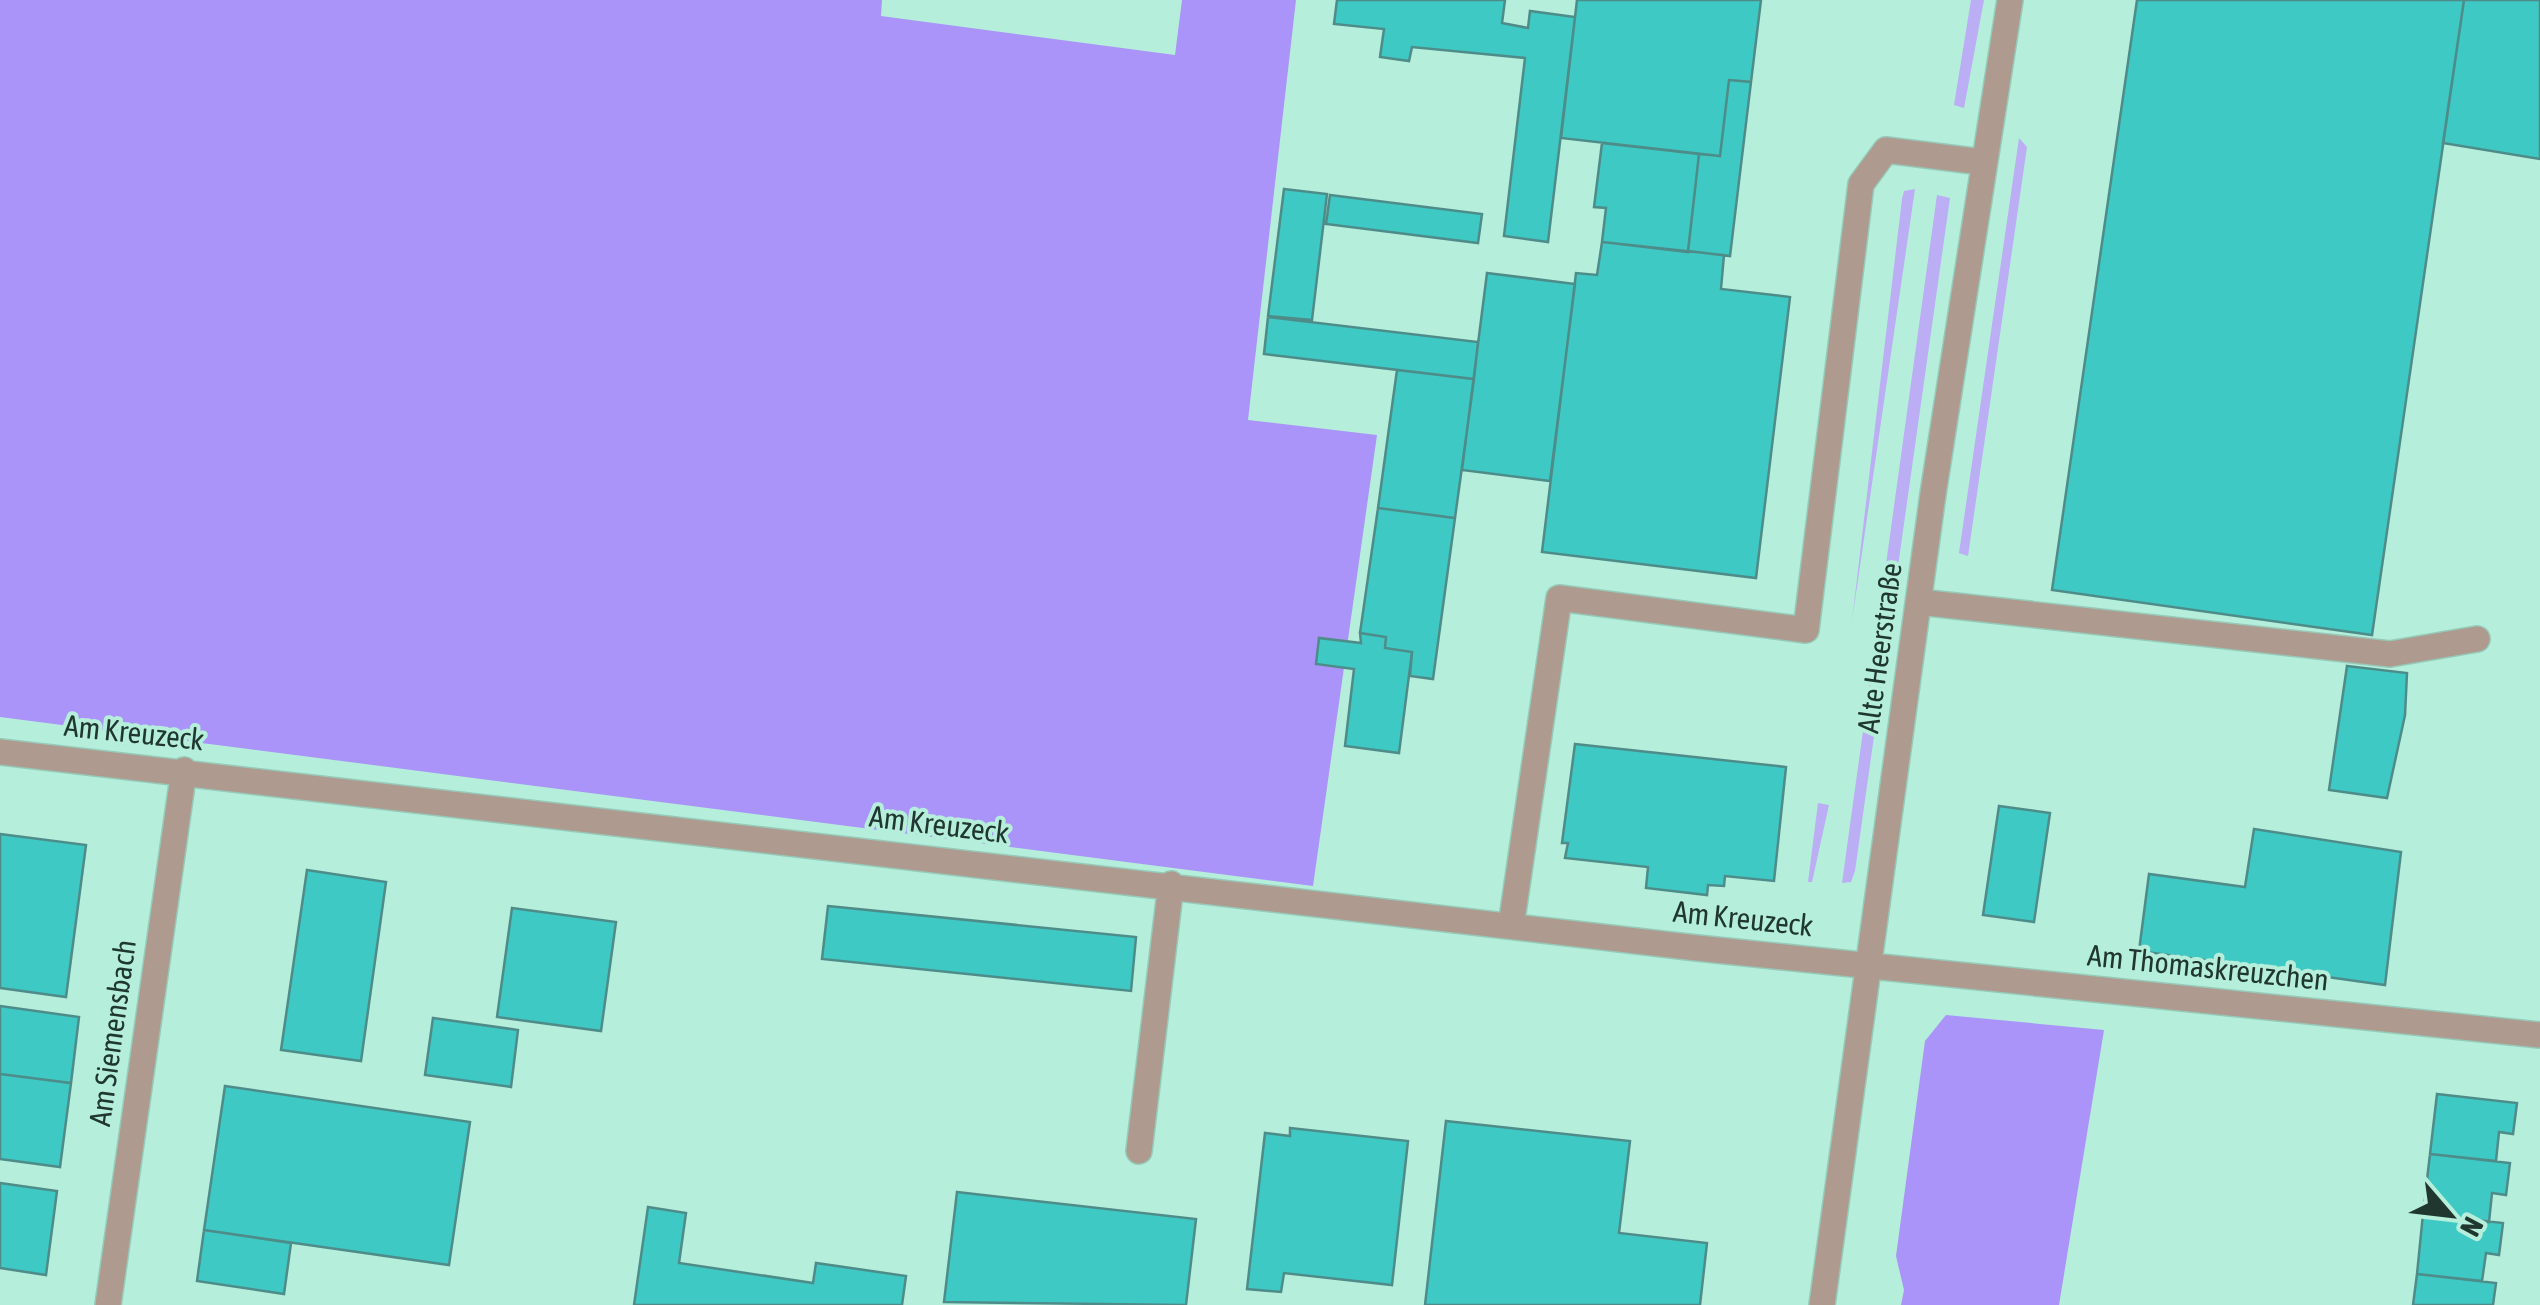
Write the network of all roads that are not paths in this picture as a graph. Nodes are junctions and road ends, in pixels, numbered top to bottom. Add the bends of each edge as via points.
1 (2010, 0) edge
2 (1982, 162) junction
3 (1919, 602) junction
4 (2477, 640) dead end
5 (0, 752) edge
6 (184, 770) junction
7 (1171, 884) junction
8 (1511, 926) junction
9 (1870, 964) junction
10 (2540, 1034) edge
11 (1139, 1151) dead end
12 (108, 1305) edge
13 (1822, 1305) edge

1 - 2 street, Alte Heerstraße
2 - 3 street, Alte Heerstraße
2 - 8 street via 1886,150 1861,184 1806,630 1559,598
3 - 4 street via 2390,654
3 - 9 street, Alte Heerstraße
5 - 6 street, Am Kreuzeck
6 - 7 street, Am Kreuzeck
6 - 12 street, Am Siemensbach
7 - 8 street, Am Kreuzeck
7 - 11 street
8 - 9 street, Am Kreuzeck
9 - 10 street, Am Thomaskreuzchen
9 - 13 street, Alte Heerstraße

